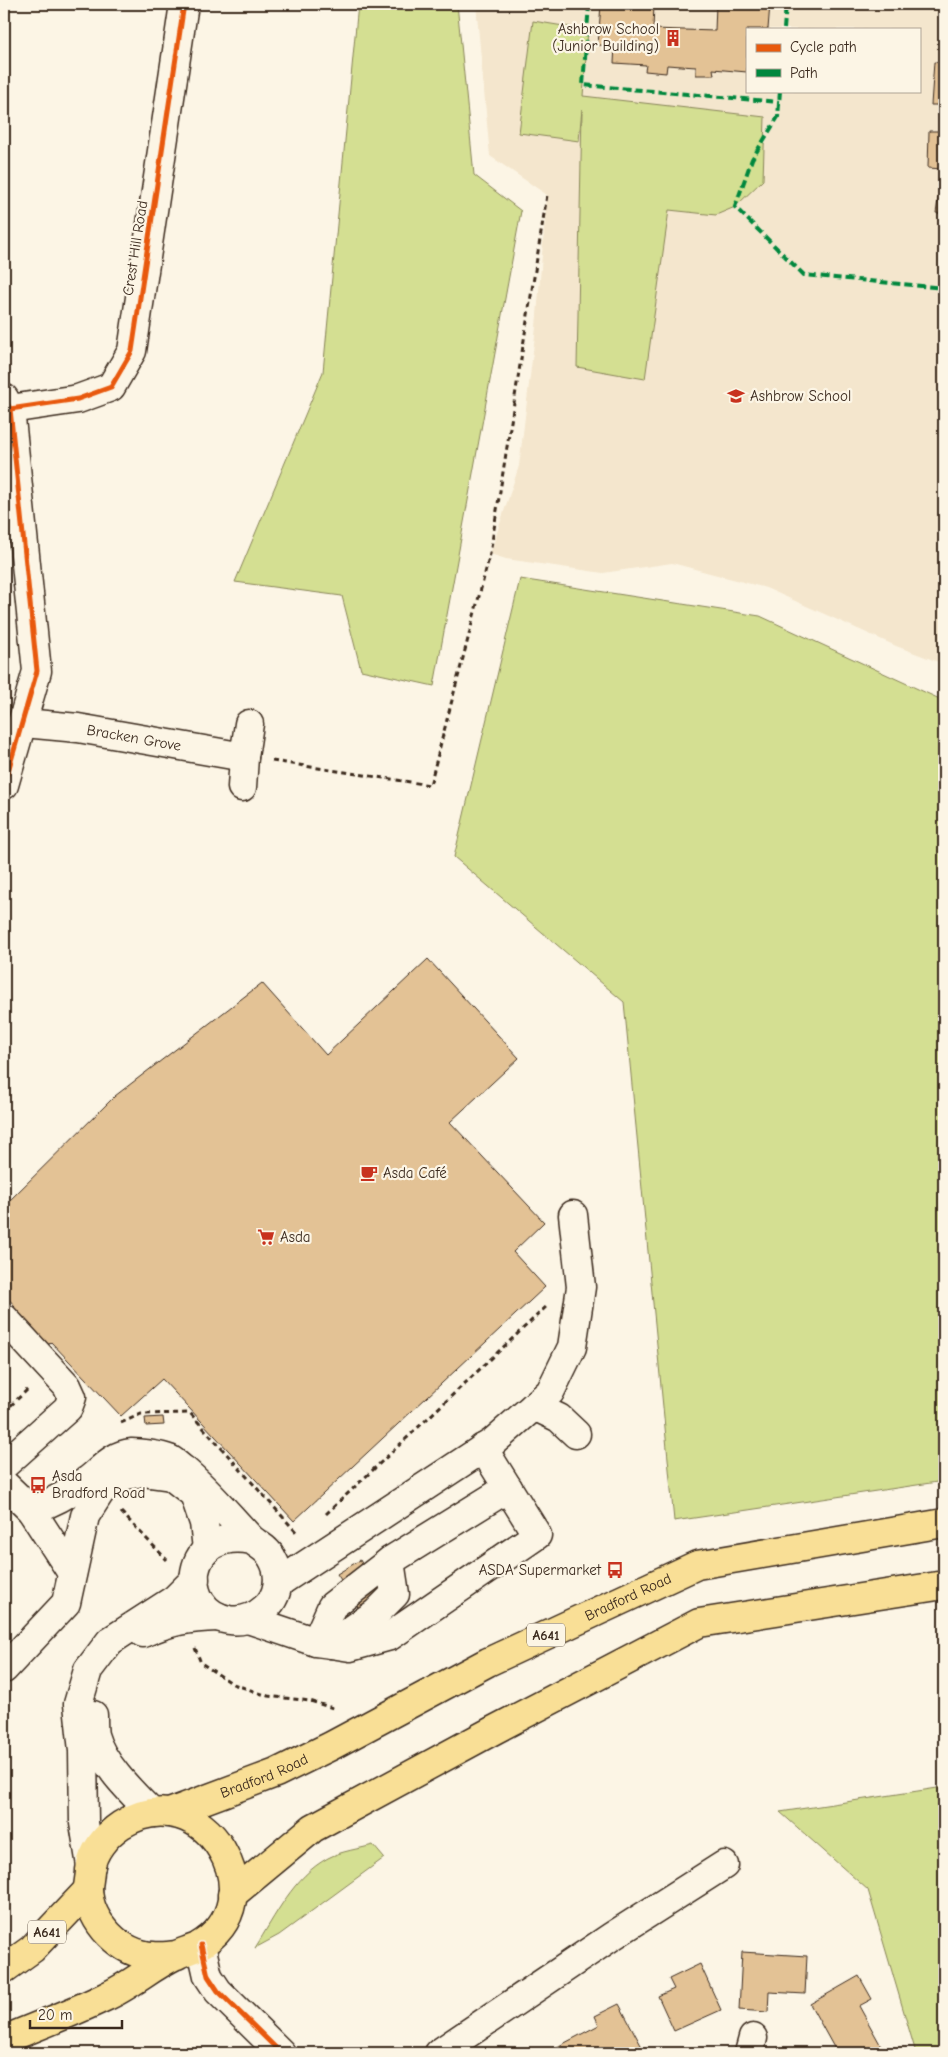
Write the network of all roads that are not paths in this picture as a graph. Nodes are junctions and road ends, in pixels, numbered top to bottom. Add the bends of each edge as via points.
1 (184, 4) edge
2 (6, 407) edge
3 (24, 723) junction
4 (250, 724) dead end
5 (244, 757) junction
6 (4, 785) edge
7 (242, 787) dead end
8 (573, 1215) dead end
9 (4, 1318) edge
10 (534, 1406) junction
11 (576, 1434) dead end
12 (483, 1448) junction
13 (4, 1465) edge
14 (4, 1484) edge
15 (508, 1488) junction
16 (32, 1510) junction
17 (944, 1524) edge
18 (252, 1540) junction
19 (207, 1549) junction
20 (72, 1573) junction
21 (195, 1579) junction
22 (278, 1583) junction
23 (944, 1585) edge
24 (180, 1609) junction
25 (218, 1616) junction
26 (248, 1619) junction
27 (324, 1643) junction
28 (4, 1669) edge
29 (160, 1813) junction
30 (724, 1865) dead end
31 (89, 1878) junction
32 (232, 1895) junction
33 (189, 1950) junction
34 (4, 1969) edge
35 (4, 2040) edge
36 (281, 2053) edge
37 (439, 2053) edge

1 - 2 street, Crest Hill Road via 132,351 111,387 78,399
2 - 3 street via 37,671
3 - 5 street, Bracken Grove via 78,728
3 - 6 street
4 - 5 street
5 - 7 street
8 - 10 street via 581,1287 572,1347 550,1392
9 - 13 street via 67,1386 72,1397 68,1408
10 - 11 street via 559,1418
10 - 12 street
12 - 15 street
12 - 22 street
14 - 16 street
15 - 27 street via 390,1561 394,1594 376,1613
15 - 27 street via 537,1535 390,1636 350,1646
16 - 18 street via 55,1503 90,1479 105,1463 131,1453 169,1459 205,1487
16 - 20 street
17 - 29 main road, Bradford Road / A641 via 697,1565 488,1662 276,1773
18 - 19 street via 228,1538
18 - 22 street via 272,1557
19 - 20 street via 204,1523 194,1494 171,1476 142,1472 122,1476 101,1491 85,1516
19 - 21 street via 196,1568
20 - 28 street via 66,1603
21 - 24 street
21 - 25 street via 201,1601
22 - 26 street via 268,1606
23 - 32 main road via 699,1623 313,1828
24 - 25 street
24 - 29 street via 104,1664 91,1696 94,1735 105,1756 126,1788
24 - 31 street via 110,1641 88,1670 78,1704
25 - 26 street via 238,1621
26 - 27 street
29 - 31 main road, Bradford Road via 131,1818 113,1830 99,1846
29 - 32 main road via 191,1819 210,1832 220,1844 232,1872
30 - 37 street
31 - 33 main road via 95,1914 108,1935 128,1950 152,1956
31 - 34 main road, Bradford Road / A641 via 32,1949
32 - 33 main road via 227,1914 216,1932
33 - 35 main road via 106,1997
33 - 36 street via 218,1991

